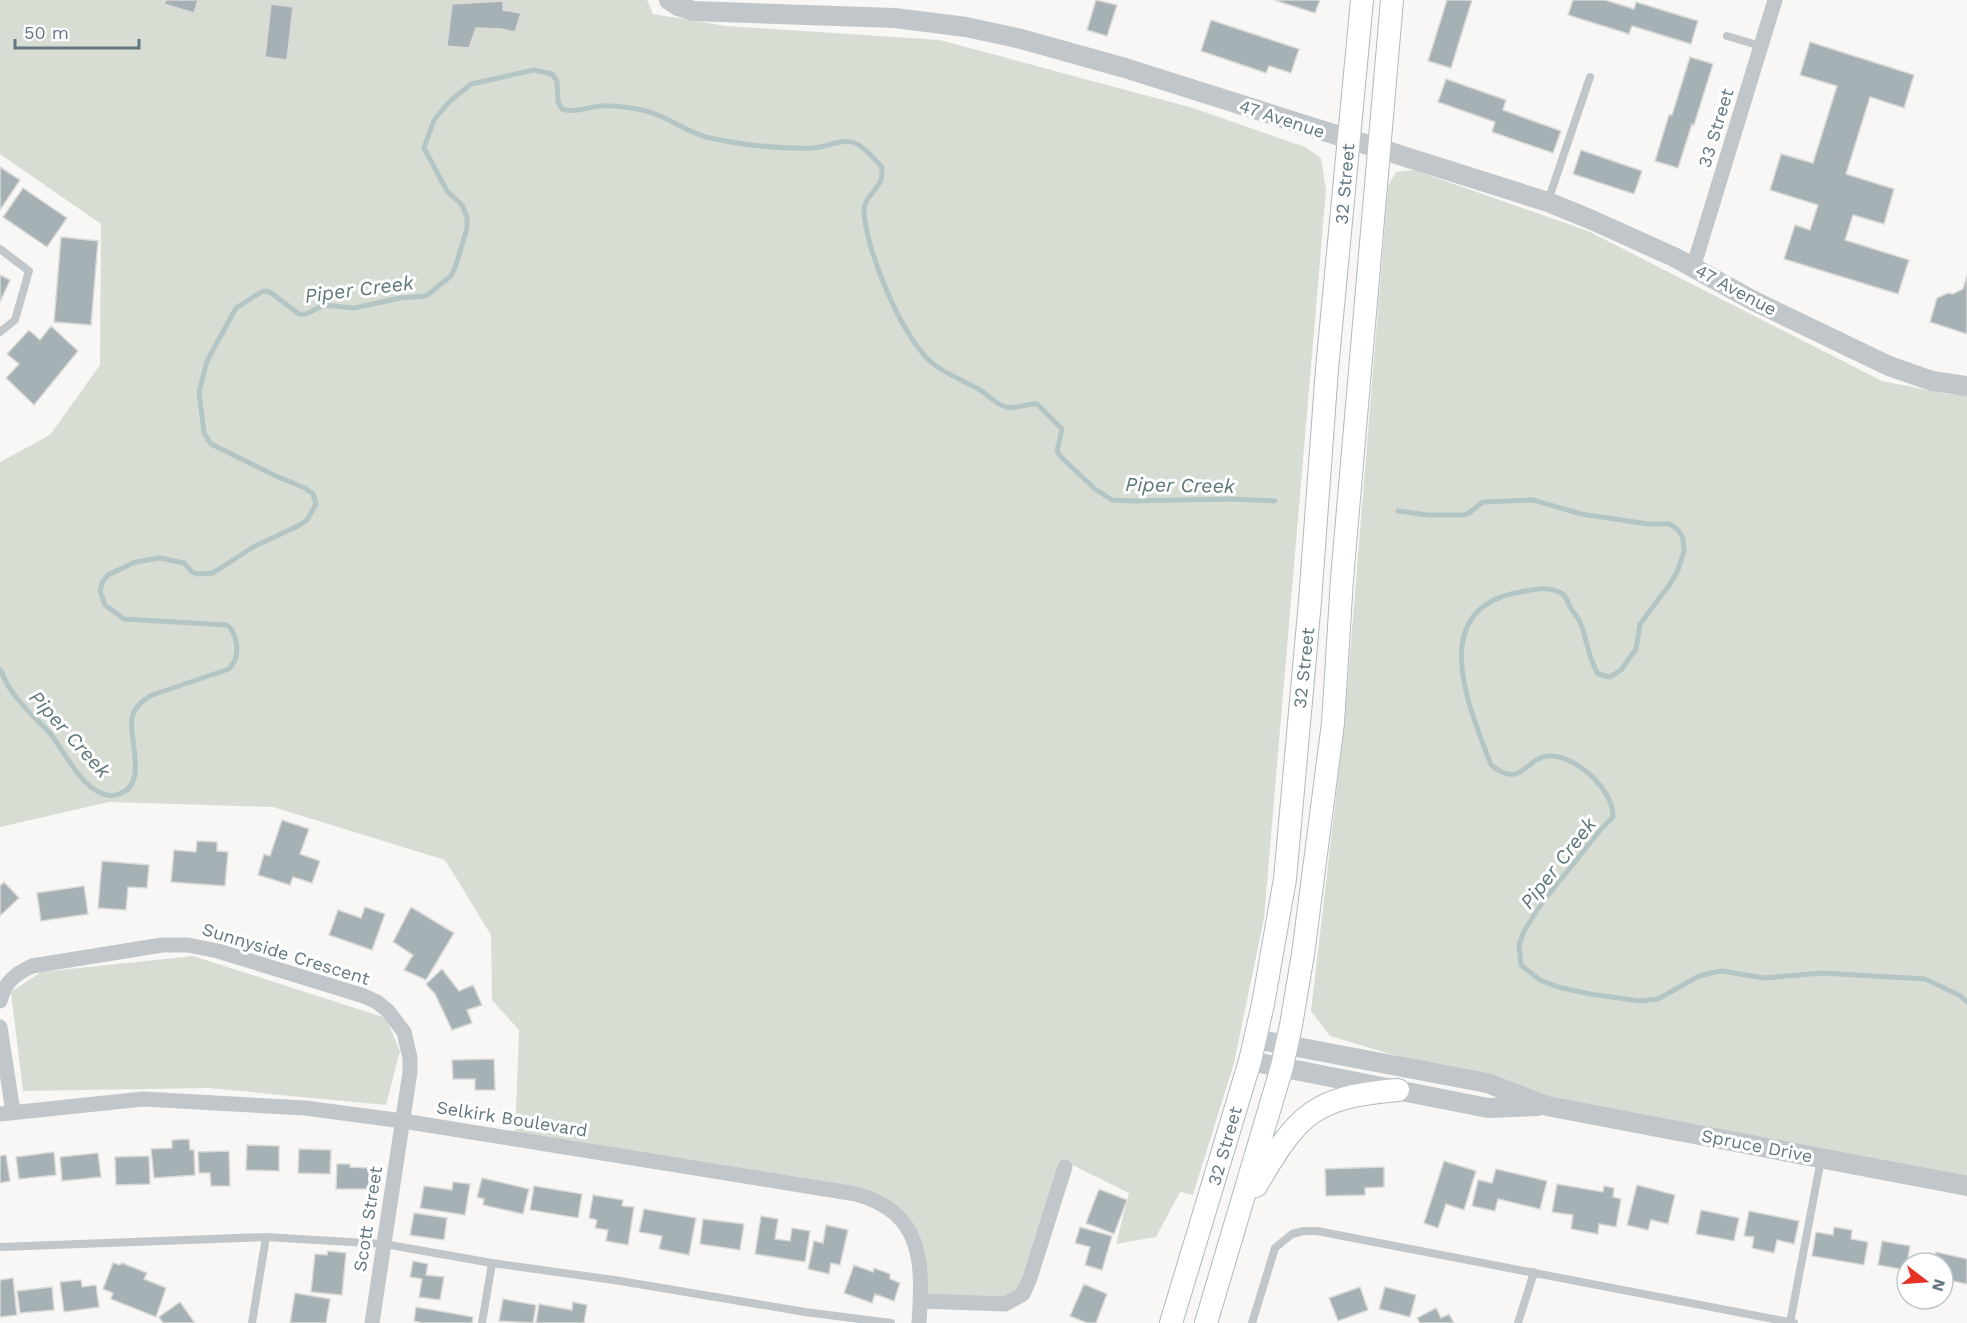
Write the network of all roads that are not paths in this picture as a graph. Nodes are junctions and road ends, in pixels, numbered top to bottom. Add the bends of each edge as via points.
1 (669, 0) edge
2 (1362, 0) edge
3 (1392, 0) edge
4 (1775, 0) edge
5 (1727, 36) dead end
6 (1761, 46) junction
7 (1590, 77) dead end
8 (1349, 140) junction
9 (1378, 149) junction
10 (1548, 202) junction
11 (0, 249) edge
12 (1693, 268) junction
13 (0, 332) edge
14 (1967, 386) edge
15 (0, 1001) edge
16 (0, 1027) edge
17 (1253, 1050) junction
18 (1284, 1056) junction
19 (1398, 1090) junction
20 (1547, 1106) junction
21 (7, 1113) edge
22 (403, 1121) junction
23 (1821, 1159) junction
24 (1065, 1167) dead end
25 (1967, 1186) edge
26 (1239, 1216) junction
27 (266, 1237) junction
28 (384, 1244) junction
29 (0, 1247) edge
30 (492, 1263) junction
31 (1534, 1272) junction
32 (920, 1300) junction
33 (805, 1312) junction
34 (1792, 1322) edge
35 (252, 1323) edge
36 (372, 1323) edge
37 (482, 1323) edge
38 (803, 1323) edge
39 (891, 1323) edge
40 (919, 1323) edge
41 (1171, 1323) edge
42 (1206, 1323) edge
43 (1252, 1323) edge
44 (1518, 1323) edge

1 - 8 street, 47 Avenue via 693,11 895,18 992,32 1125,68
2 - 8 main road, 32 Street
3 - 9 main road, 32 Street
4 - 6 street, 33 Street
5 - 6 lane
6 - 12 street, 33 Street
7 - 10 lane
8 - 9 street, 47 Avenue
8 - 17 main road, 32 Street via 1285,879
9 - 10 street, 47 Avenue
9 - 18 main road, 32 Street via 1333,723 1303,954
10 - 12 street, 47 Avenue
11 - 13 lane via 29,271 15,320
12 - 14 street, 47 Avenue via 1889,366 1932,381
15 - 22 street, Sunnyside Crescent via 12,978 32,966 162,945 218,951 364,996 388,1011 404,1032 409,1051
16 - 21 street
17 - 18 street, Spruce Drive
17 - 41 main road, 32 Street
18 - 19 street, Spruce Drive
18 - 20 street, Spruce Drive via 1487,1083
18 - 26 main road, 32 Street
19 - 20 street, Spruce Drive via 1488,1108
19 - 26 main road via 1345,1097 1311,1113 1279,1147
20 - 23 street, Spruce Drive
21 - 22 street, Selkirk Boulevard via 142,1099 277,1106
22 - 28 street, Scott Street
22 - 32 street, Selkirk Boulevard via 870,1198 892,1211 913,1235 921,1269
23 - 25 street, Spruce Drive
23 - 34 lane
24 - 32 street via 1023,1294 1005,1304
26 - 42 main road, 32 Street
27 - 28 lane
27 - 29 lane
27 - 35 lane
28 - 30 lane
28 - 36 street, Scott Street
30 - 33 lane
30 - 37 lane
31 - 34 lane
31 - 43 lane via 1304,1231 1292,1234 1275,1248
31 - 44 lane
32 - 40 street, Selkirk Boulevard
33 - 38 lane
33 - 39 lane

